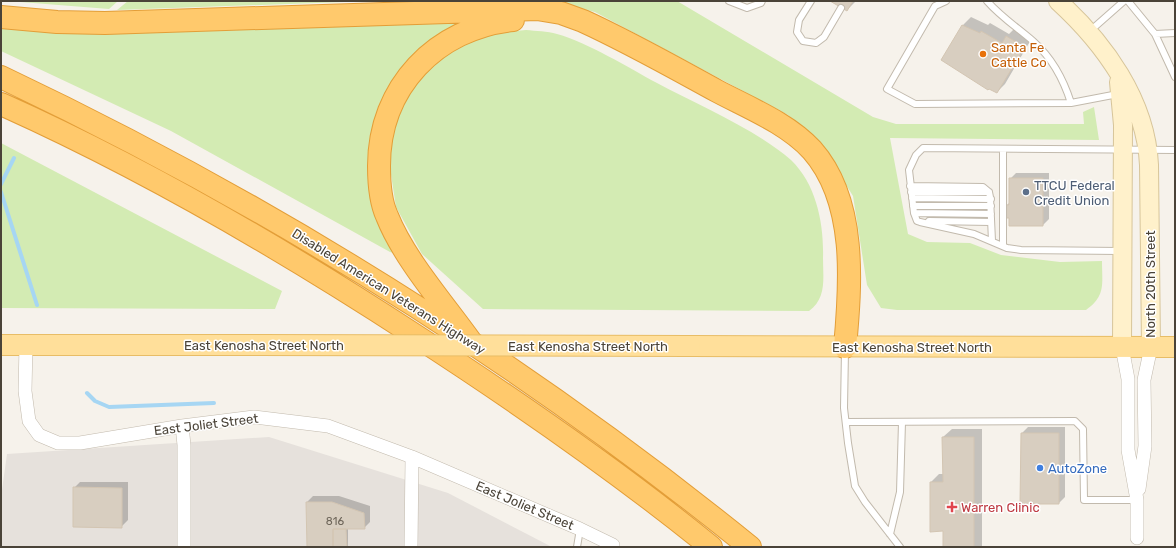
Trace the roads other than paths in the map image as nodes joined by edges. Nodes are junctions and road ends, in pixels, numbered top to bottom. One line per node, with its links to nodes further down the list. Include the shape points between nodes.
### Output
1 (729, 1): 2 (lane, via 747,8)
2 (762, 1)
3 (811, 1): 9 (lane, via 799,20 797,32 803,41 816,43 824,37)
4 (946, 1): 18 (lane, via 935,6 887,89 915,104)
5 (987, 1): 18 (lane, via 1010,24 1035,43 1065,84)
6 (1058, 1): 11 (street, North 20th Street)
7 (1124, 1): 11 (lane)
8 (1128, 1): 13 (lane)
9 (841, 8)
10 (1, 17): 37 (highway, via 113,23 537,9 561,13 583,21 777,123 811,149 831,179 844,211 848,255)
11 (1089, 32): 14 (street, North 20th Street)
12 (1175, 33): 13 (lane)
13 (1155, 34): 16 (lane)
14 (1118, 73): 17 (street, North 20th Street); 22 (street, North 20th Street, via 1137,110)
15 (1, 77): 34 (highway, Disabled American Veterans Highway, via 180,167 261,212 381,283)
16 (1175, 77)
17 (1120, 94): 18 (lane); 21 (street, North 20th Street)
18 (1071, 103)
19 (2, 105): 53 (highway, Disabled American Veterans Highway, via 150,178 342,288 532,413)
20 (1003, 149): 21 (lane); 24 (lane, via 920,149 910,167); 32 (lane)
21 (1123, 150): 22 (lane); 33 (street, North 20th Street)
22 (1148, 150): 23 (lane); 39 (street, North 20th Street)
23 (1175, 150)
24 (911, 192): 25 (lane); 25 (lane, via 980,186 989,192); 26 (lane)
25 (991, 203): 26 (lane); 28 (lane)
26 (913, 206): 27 (lane)
27 (914, 213): 28 (lane); 29 (lane)
28 (991, 214): 30 (lane)
29 (917, 221): 30 (lane); 31 (lane, via 974,234)
30 (991, 222): 31 (lane)
31 (992, 241): 32 (lane)
32 (1003, 246): 33 (lane, via 1021,250)
33 (1123, 251): 38 (street, North 20th Street)
34 (471, 342): 37 (highway, via 394,234 381,195 380,146 385,122 394,99 411,73 427,56 469,30 502,21 524,19 554,22 593,36 784,140 805,159 833,211 838,247 836,314); 54 (highway, Disabled American Veterans Highway, via 624,448)
35 (1, 344): 36 (main road, East Kenosha Street North)
36 (26, 345): 37 (main road, East Kenosha Street North, bridge); 43 (street, East Joliet Street, via 26,408 29,421 39,435 58,444 80,443)
37 (845, 347): 38 (main road, East Kenosha Street North); 41 (lane)
38 (1122, 347): 39 (main road, East Kenosha Street North); 45 (street, North 20th Street, via 1128,379 1128,450)
39 (1151, 347): 40 (main road, East Kenosha Street North); 45 (street, North 20th Street, via 1144,380 1145,446)
40 (1175, 347)
41 (846, 422): 42 (lane); 47 (lane, via 855,486)
42 (902, 422): 45 (lane, via 1075,421 1083,429 1084,500); 47 (lane, via 900,492)
43 (182, 426): 44 (street, East Joliet Street, via 254,416 289,420 328,426); 50 (street)
44 (412, 457): 46 (street, East Joliet Street); 51 (street)
45 (1137, 500): 48 (street, North 20th Street)
46 (580, 528): 49 (street, East Joliet Street); 52 (lane)
47 (890, 534): 55 (lane)
48 (1137, 538)
49 (613, 545)
50 (184, 547)
51 (411, 547)
52 (577, 547)
53 (711, 547)
54 (750, 547)
55 (900, 547)

